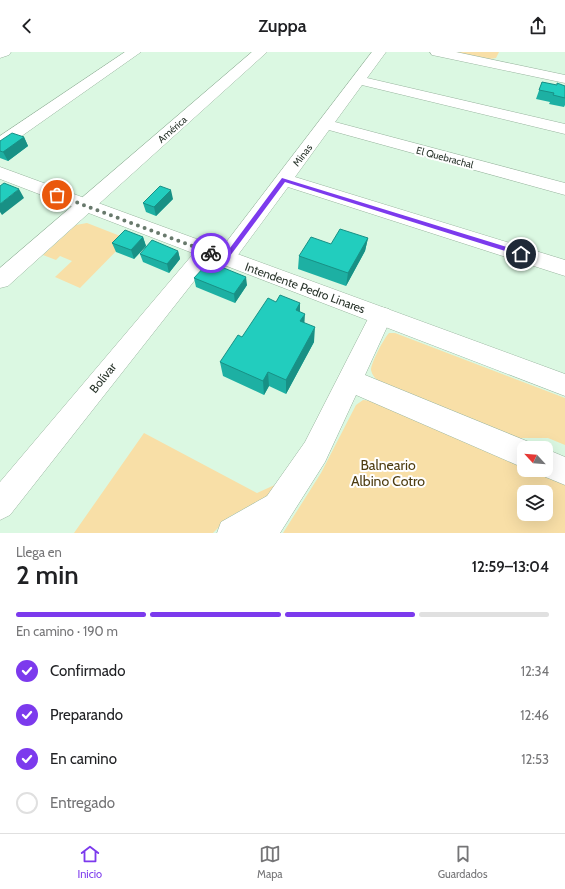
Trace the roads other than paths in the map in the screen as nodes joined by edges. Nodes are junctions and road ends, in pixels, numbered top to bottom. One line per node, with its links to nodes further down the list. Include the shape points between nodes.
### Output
1 (4, 52): 7 (street)
2 (134, 52): 13 (street)
3 (260, 52): 17 (street, América)
4 (379, 52): 10 (street, Minas)
5 (438, 52): 8 (street)
6 (504, 52): 8 (street)
7 (0, 54)
8 (498, 65): 9 (street)
9 (565, 79)
10 (359, 80): 11 (street, Minas); 12 (street)
11 (325, 124): 15 (street, Minas); 16 (street, El Quebrachal)
12 (565, 130)
13 (0, 143)
14 (1, 174): 17 (street, Intendente Pedro Linares)
15 (284, 180): 18 (street, Minas); 19 (street)
16 (565, 189)
17 (85, 206): 18 (street, Intendente Pedro Linares); 20 (street, América)
18 (216, 255): 21 (street, Intendente Pedro Linares); 27 (street, Bolívar)
19 (565, 268)
20 (0, 280)
21 (381, 316): 22 (street); 23 (street, Intendente Pedro Linares)
22 (350, 381): 24 (street); 28 (street, via 315,452)
23 (565, 385)
24 (517, 451)
25 (553, 466): 26 (street)
26 (565, 471)
27 (0, 505)
28 (278, 507): 29 (street); 30 (street)
29 (232, 533)
30 (263, 533)

